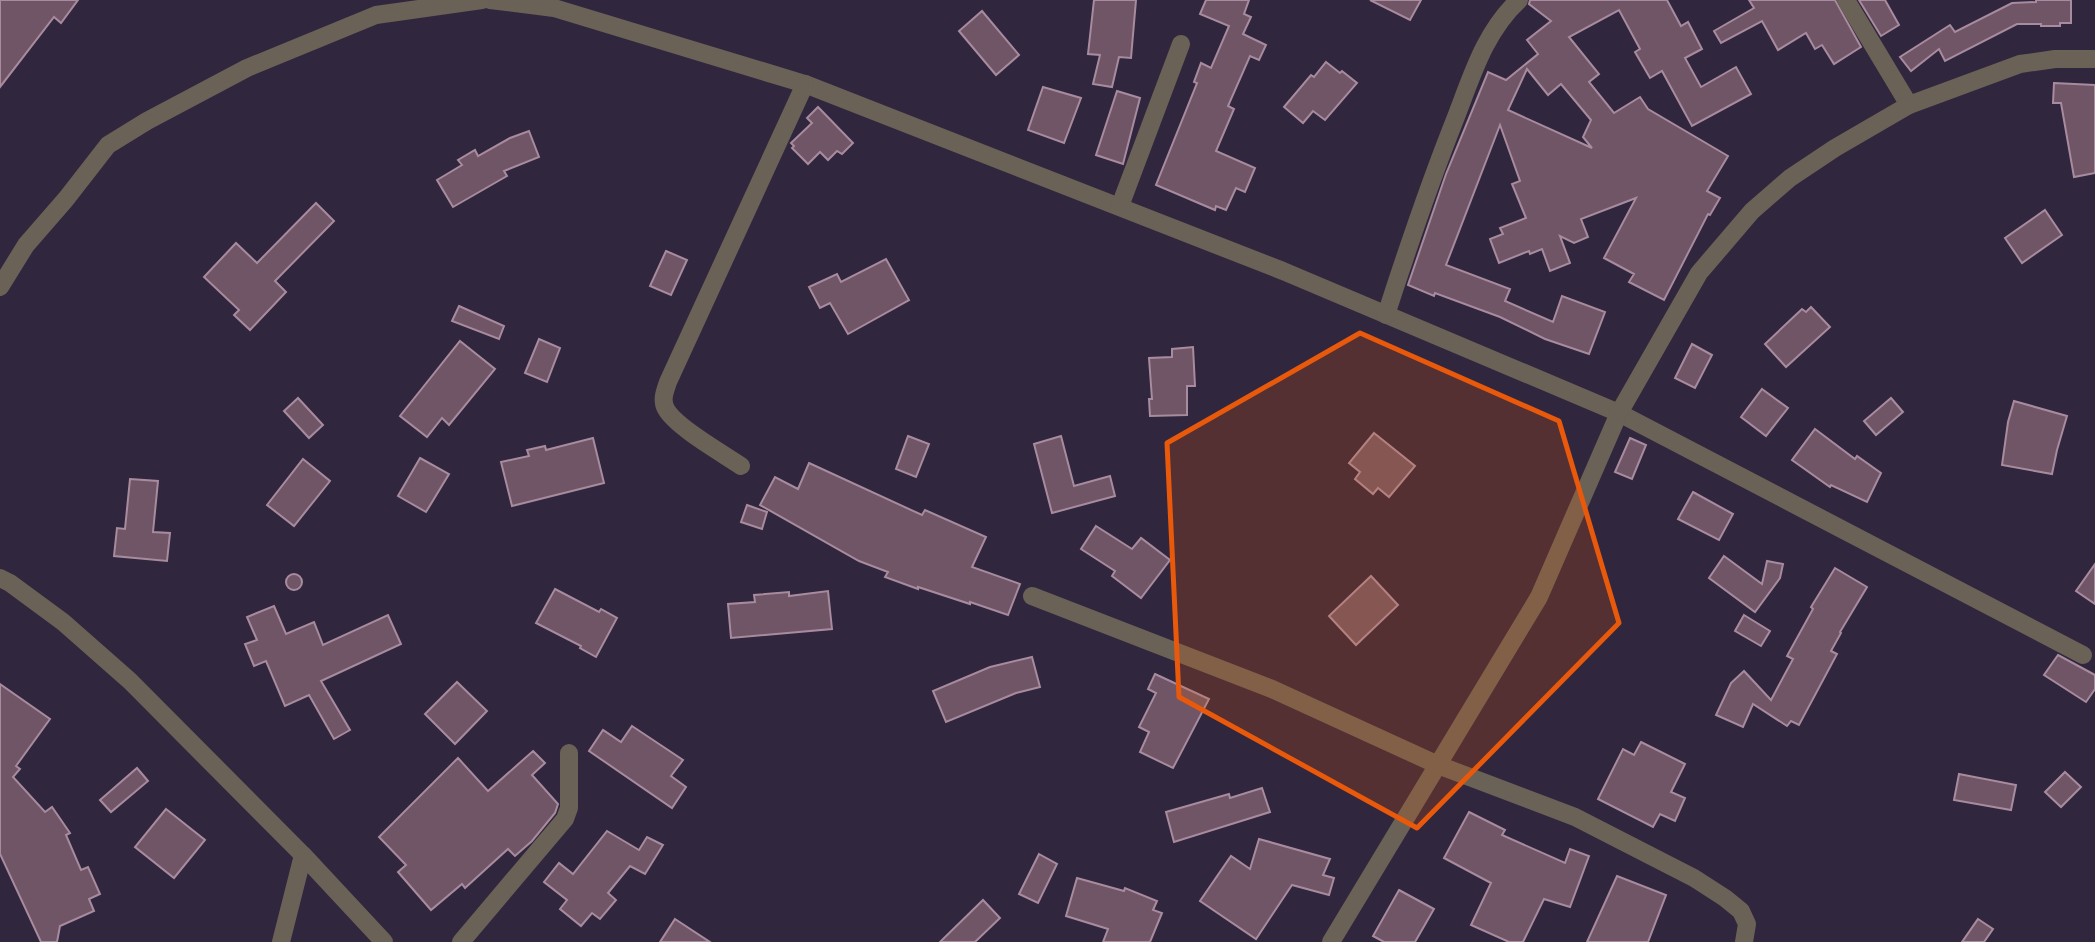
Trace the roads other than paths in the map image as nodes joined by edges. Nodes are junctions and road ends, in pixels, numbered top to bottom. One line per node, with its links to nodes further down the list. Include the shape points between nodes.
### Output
1 (482, 0): 6 (street)
2 (489, 0): 5 (street)
3 (1519, 0): 13 (street, via 1505,13 1482,51 1424,197)
4 (1846, 0): 10 (street)
5 (555, 4): 9 (street)
6 (372, 8): 12 (street, via 180,102 108,145 26,245)
7 (1181, 44): 11 (street)
8 (2095, 59): 10 (street, via 2020,64)
9 (805, 84): 11 (street); 15 (street, via 663,398 666,409 688,430)
10 (1909, 105): 14 (street, via 1790,178 1752,211 1699,273)
11 (1121, 206): 13 (street)
12 (0, 287)
13 (1386, 314): 14 (street)
14 (1619, 413): 18 (street); 20 (street, via 1539,597)
15 (741, 466)
16 (0, 578): 21 (street, via 63,622 130,681)
17 (1032, 596): 20 (street, via 1272,689)
18 (2083, 655)
19 (569, 753): 24 (street, via 565,819)
20 (1438, 765): 25 (street); 26 (street, via 1575,817 1694,878 1741,911 1747,924)
21 (303, 855): 22 (street); 23 (street)
22 (281, 942)
23 (384, 942)
24 (461, 942)
25 (1331, 942)
26 (1744, 942)

